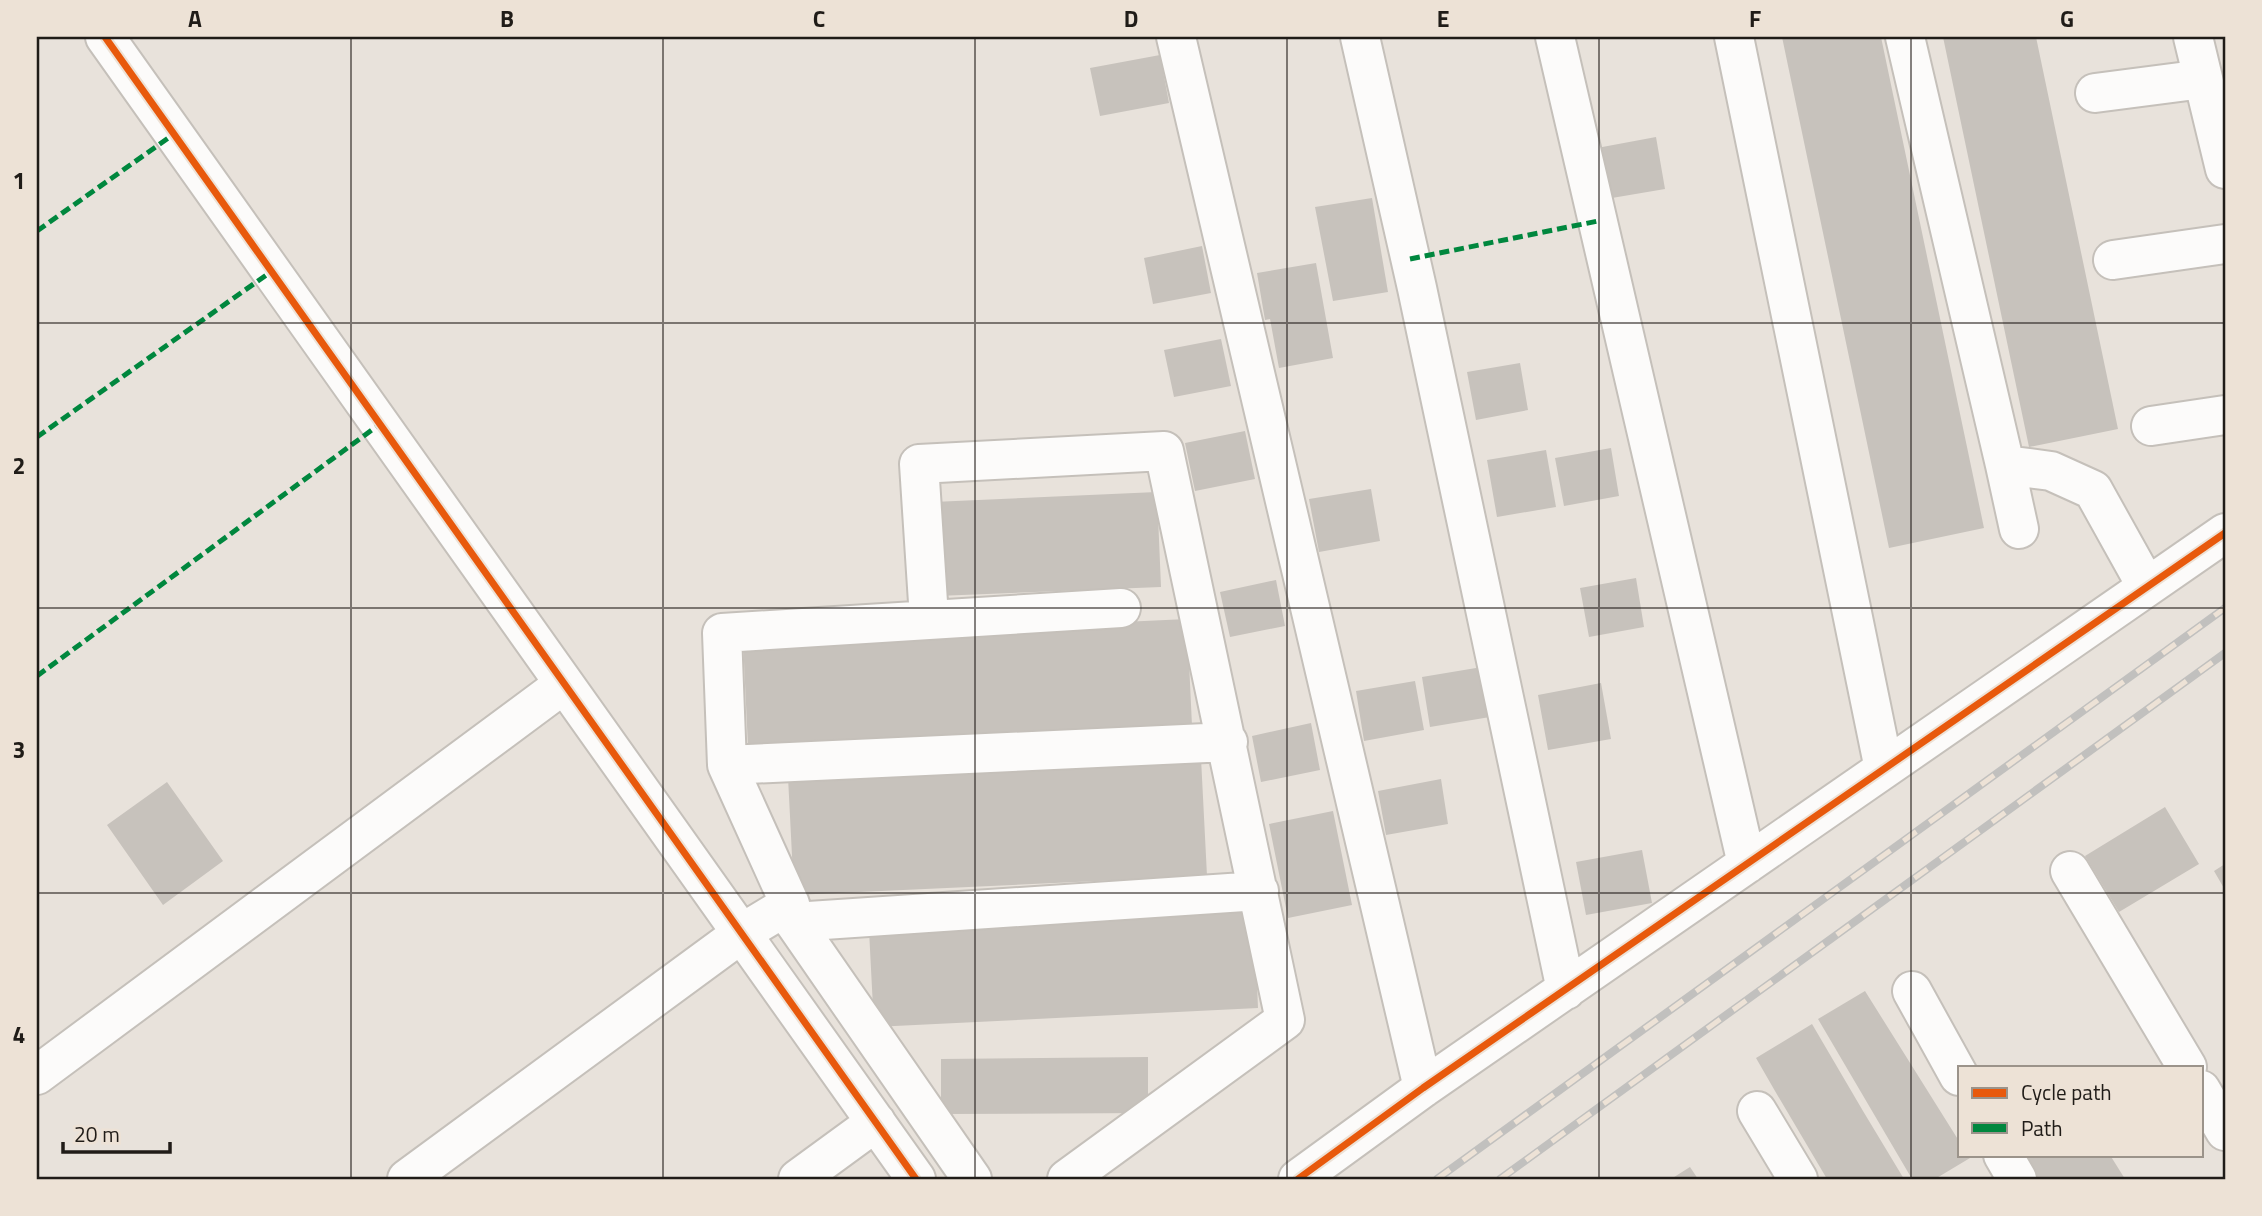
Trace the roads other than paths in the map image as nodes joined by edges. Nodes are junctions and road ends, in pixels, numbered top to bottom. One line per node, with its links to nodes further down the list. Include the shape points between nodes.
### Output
1 (105, 37): 21 (street)
2 (1176, 37): 35 (street)
3 (1360, 37): 30 (street)
4 (1555, 37): 25 (street)
5 (1734, 37): 24 (street)
6 (1905, 37): 15 (street)
7 (2193, 37): 8 (street)
8 (2203, 79): 9 (street); 10 (street)
9 (2095, 93)
10 (2225, 169)
11 (2225, 244): 12 (street)
12 (2113, 260)
13 (2225, 415): 14 (street)
14 (2151, 426)
15 (2005, 465): 16 (street); 18 (street, via 2050,471 2093,490)
16 (2019, 529)
17 (2225, 533): 18 (street)
18 (2147, 587): 24 (street)
19 (1121, 608): 20 (street)
20 (929, 618): 22 (street, via 919,464 1164,451); 23 (street, via 722,633)
21 (564, 684): 29 (street); 34 (street)
22 (1228, 742): 23 (street); 27 (street)
23 (727, 765): 28 (street)
24 (1884, 769): 25 (street)
25 (1747, 864): 30 (street)
26 (2070, 871): 32 (street)
27 (1259, 891): 28 (street); 45 (street, via 1285,1020)
28 (792, 913): 29 (street); 44 (street)
29 (742, 933): 38 (street); 41 (street)
30 (1566, 989): 35 (street)
31 (1912, 991): 33 (street)
32 (2187, 1066)
33 (1958, 1074)
34 (37, 1075)
35 (1423, 1088): 46 (street)
36 (2202, 1092): 39 (street)
37 (1757, 1111): 47 (street)
38 (876, 1122): 42 (street); 43 (street)
39 (2225, 1131)
40 (2004, 1156): 48 (street)
41 (407, 1179)
42 (798, 1179)
43 (916, 1179)
44 (972, 1179)
45 (1067, 1179)
46 (1298, 1179)
47 (1798, 1179)
48 (2017, 1179)

